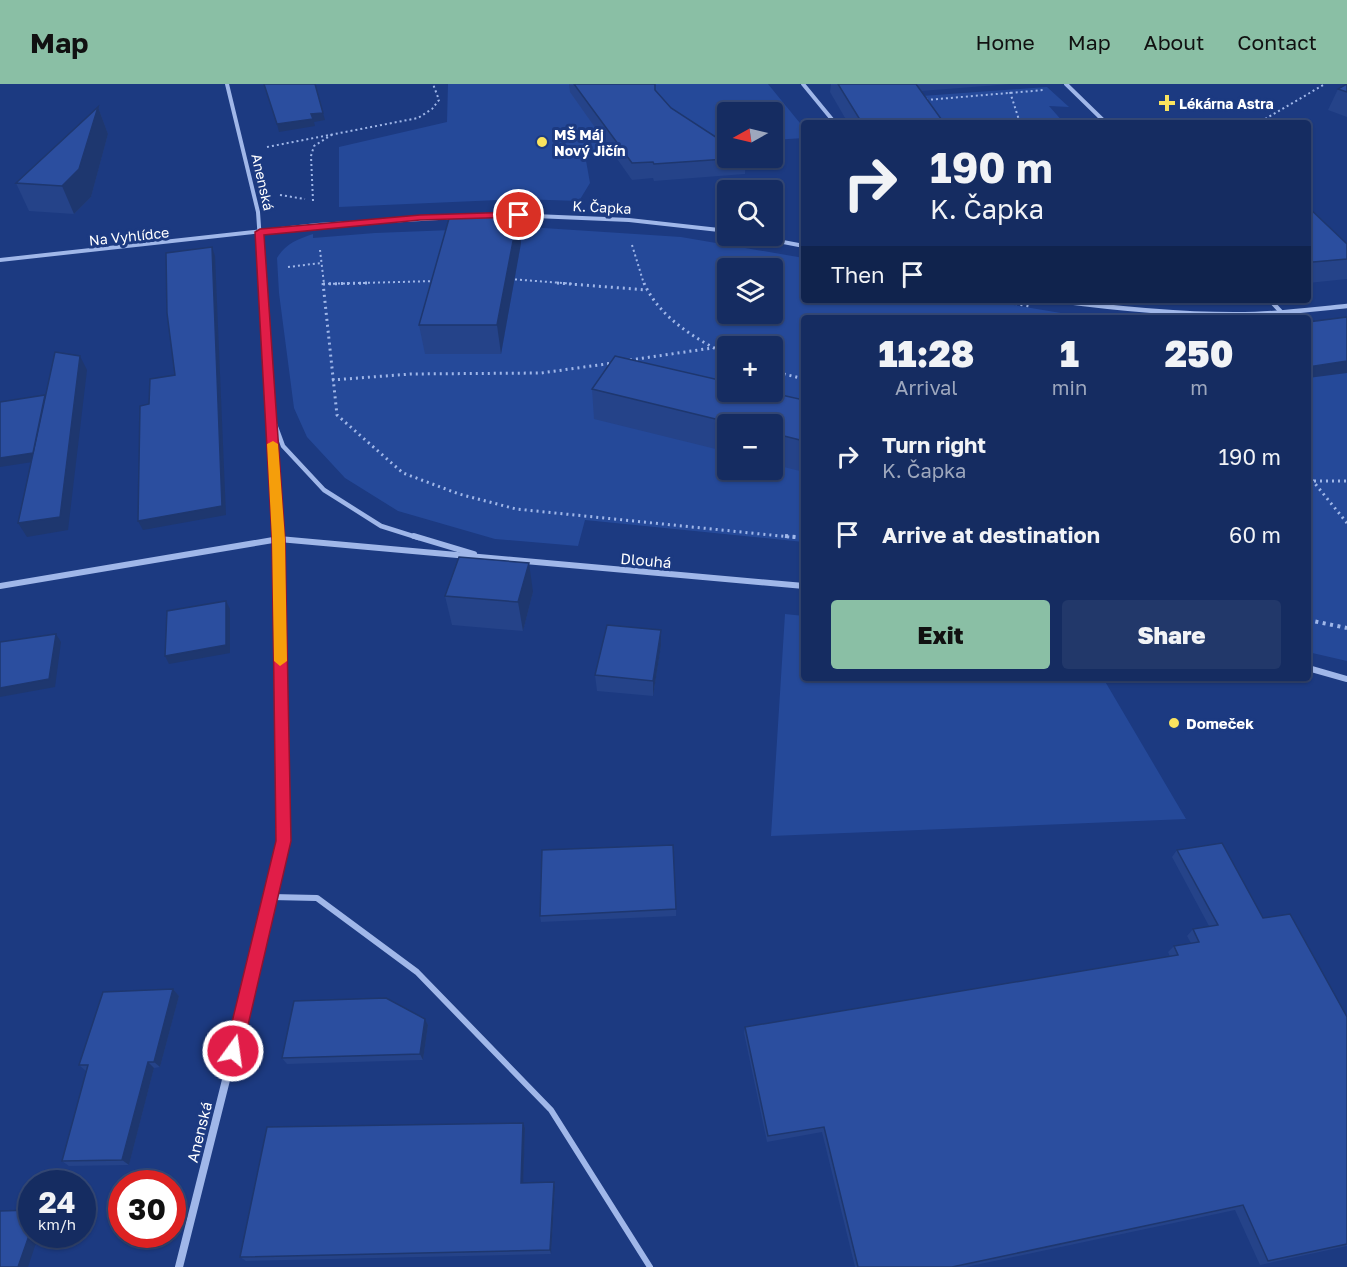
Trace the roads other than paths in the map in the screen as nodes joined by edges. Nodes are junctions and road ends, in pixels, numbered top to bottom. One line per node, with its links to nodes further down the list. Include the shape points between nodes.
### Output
1 (227, 84): 9 (street, Anenská)
2 (802, 84): 4 (street)
3 (1066, 84): 5 (street)
4 (832, 120)
5 (1103, 120)
6 (508, 215): 8 (street, K. Čapka, via 629,220)
7 (464, 217): 9 (street)
8 (717, 229)
9 (260, 232): 12 (street, Na Vyhlídce); 17 (street, Anenská)
10 (783, 242): 11 (street)
11 (801, 245)
12 (0, 260)
13 (1076, 303): 16 (street, via 1185,313)
14 (1273, 303): 16 (street)
15 (1347, 306): 16 (street)
16 (1282, 313)
17 (271, 414): 18 (street, Anenská); 19 (street, Dlouhá, via 283,446 324,490 381,526)
18 (279, 539): 19 (street, Dlouhá); 20 (street); 24 (street, Anenská, via 283,841)
19 (486, 558): 21 (street, Dlouhá)
20 (0, 586)
21 (801, 586)
22 (1311, 669): 23 (street)
23 (1347, 679)
24 (272, 897): 25 (street, Anenská); 26 (lane, via 317,898 417,972 551,1110)
25 (179, 1267)
26 (651, 1267)

